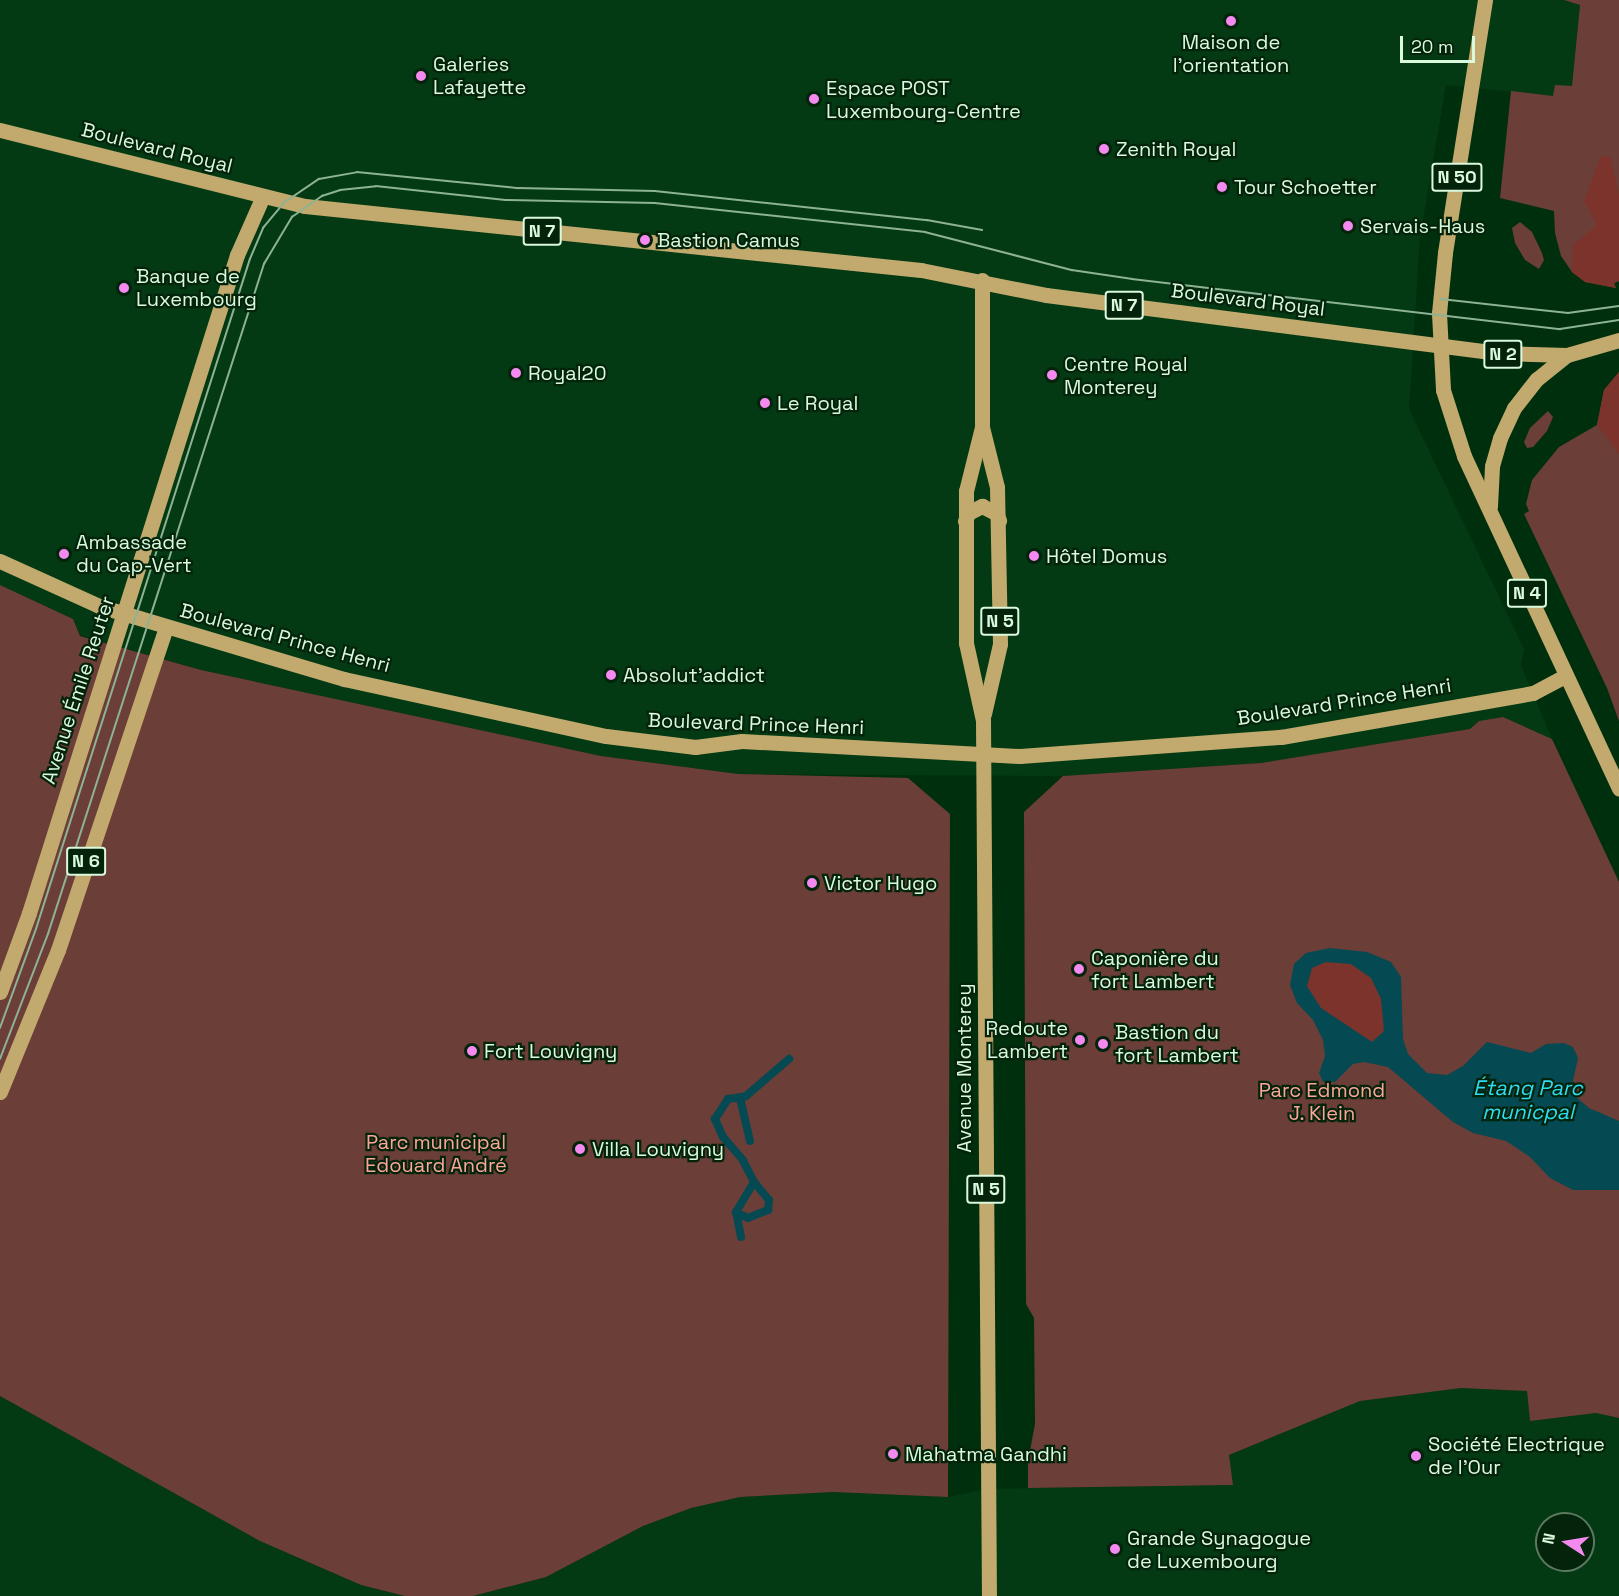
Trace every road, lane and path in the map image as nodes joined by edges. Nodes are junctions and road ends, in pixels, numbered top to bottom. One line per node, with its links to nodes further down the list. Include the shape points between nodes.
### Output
1 (1485, 0): 6 (main road, N 50, via 1445,253)
2 (0, 130): 3 (main road, Boulevard Royal / N 7)
3 (263, 196): 4 (main road, Boulevard Royal / N 7, via 305,206 921,270); 13 (main road, Avenue Émile Reuter / N 6, via 237,255)
4 (982, 280): 6 (main road, Boulevard Royal / N 7, via 1046,294); 8 (main road, Avenue Monterey / N 5)
5 (1619, 340): 7 (main road, N 2)
6 (1439, 347): 7 (main road, N 2, via 1531,357); 9 (main road, N 4, via 1447,408 1464,456)
7 (1568, 355): 9 (main road, N 4, via 1538,379 1514,408 1492,466)
8 (982, 427): 10 (main road, Avenue Monterey / N 5, via 998,487); 11 (main road, Avenue Monterey / N 5, via 966,491)
9 (1490, 509): 15 (main road, N 4)
10 (999, 520): 11 (main road, via 996,513 982,506 968,513); 16 (main road, Avenue Monterey / N 5, via 1000,644)
11 (965, 521): 16 (main road, Avenue Monterey / N 5, via 966,643)
12 (0, 561): 13 (main road, Boulevard Prince Henri, via 46,585)
13 (124, 614): 14 (main road, Boulevard Prince Henri); 19 (main road, Avenue Émile Reuter / N 6)
14 (166, 627): 17 (main road, Boulevard Prince Henri, via 344,679 606,736 695,747 742,741); 20 (main road, N 6, via 58,950)
15 (1565, 676): 17 (main road, Boulevard Prince Henri, via 1533,693 1281,737 1020,756); 18 (main road, N 4)
16 (983, 720): 17 (main road, Avenue Monterey / N 5)
17 (983, 755): 21 (main road, Avenue Monterey / N 5)
18 (1619, 789)
19 (0, 992)
20 (0, 1092)
21 (989, 1596)

